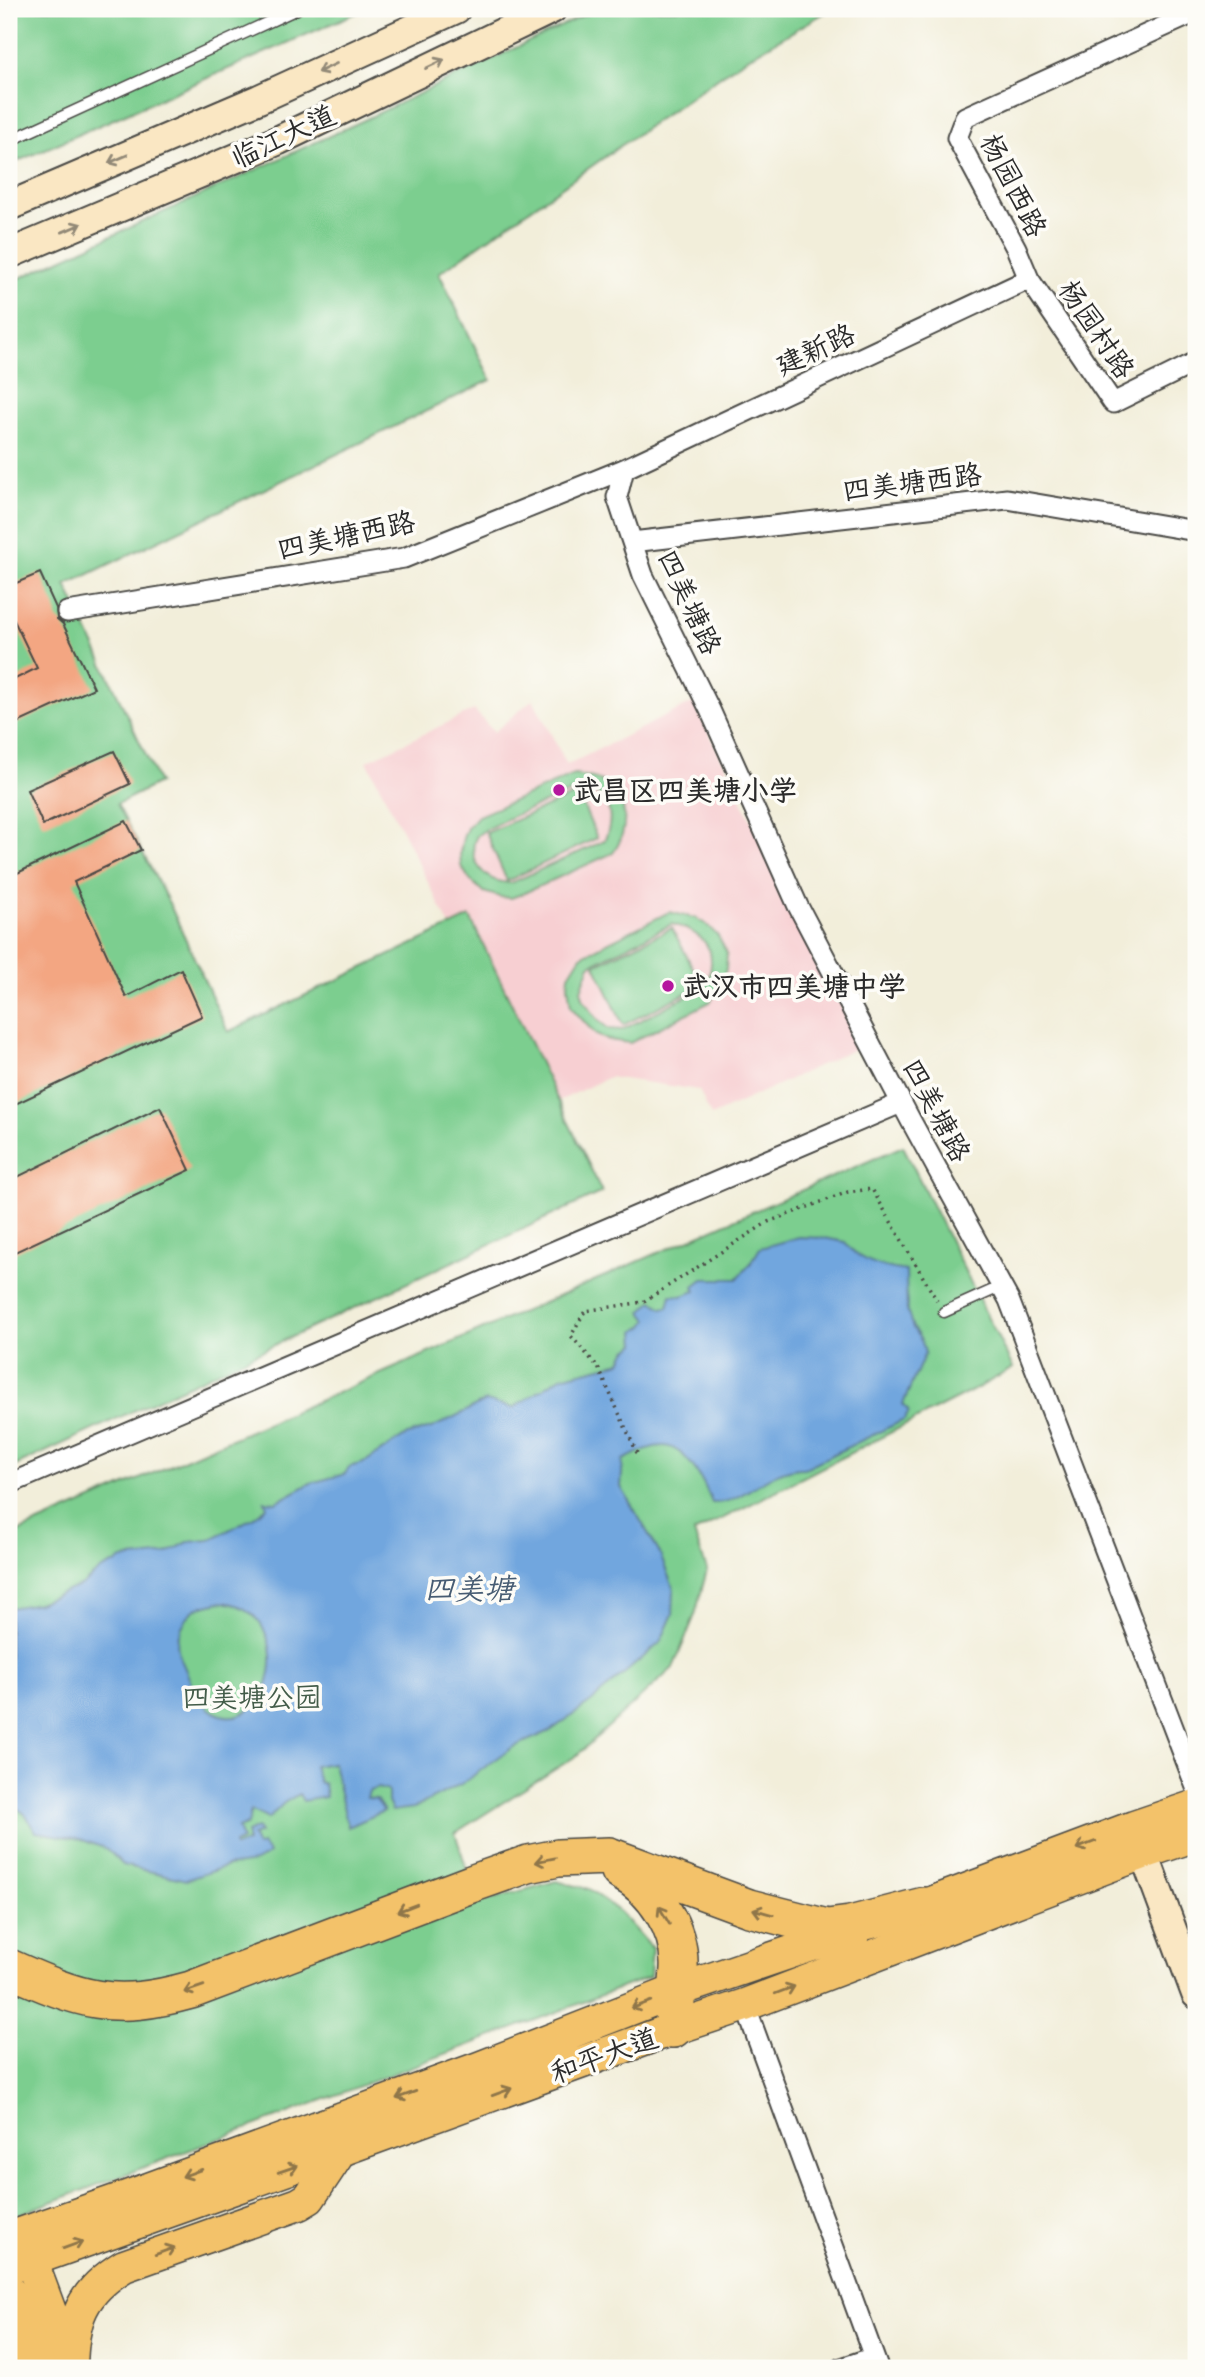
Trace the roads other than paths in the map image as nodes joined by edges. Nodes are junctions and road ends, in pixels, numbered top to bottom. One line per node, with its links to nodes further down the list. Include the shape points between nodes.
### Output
1 (297, 9): 7 (lane)
2 (552, 9): 5 (main road, 临江大道, one-way to 2)
3 (454, 10): 5 (main road, via 443,31 369,68 375,77); 6 (main road, 临江大道, one-way to 6)
4 (1196, 12): 11 (street, 杨园西路, via 965,117 957,138)
5 (396, 83): 9 (main road, 临江大道, via 279,140)
6 (195, 126): 8 (main road, 临江大道, one-way to 8); 9 (main road, via 234,128 240,138 232,146 120,197)
7 (9, 141)
8 (9, 206)
9 (114, 210): 10 (main road, 临江大道, one-way to 9)
10 (9, 254)
11 (1029, 279): 12 (street, 杨园村路, via 1113,403); 13 (street, 建新路)
12 (1196, 362)
13 (624, 469): 15 (street, 四美塘路, via 617,497); 16 (street, 四美塘西路, via 404,558)
14 (1196, 531): 15 (street, 四美塘西路, via 1007,499)
15 (632, 542): 17 (street, 四美塘路, via 643,575 798,906)
16 (67, 612)
17 (901, 1103): 18 (street, 四美塘路); 20 (street)
18 (1002, 1286): 19 (lane); 21 (street, 四美塘路)
19 (944, 1312)
20 (9, 1484)
21 (1196, 1787)
22 (1196, 1806): 24 (main road, 和平大道)
23 (1196, 1835): 24 (main road, 和平大道)
24 (1138, 1840): 26 (main road, 和平大道, one-way to 26); 29 (main road); 30 (main road, 和平大道, one-way to 24)
25 (588, 1856): 26 (highway, one-way to 25, via 827,1928 749,1908 609,1856); 27 (highway, one-way to 27, via 528,1864 156,2000 121,2003 90,1999); 28 (highway, one-way to 25, via 679,1966 673,1929 652,1894 634,1878)
26 (924, 1906): 28 (main road, 和平大道)
27 (9, 1968)
28 (676, 1991): 31 (highway); 33 (main road, 和平大道, one-way to 33, via 121,2199)
29 (1196, 1994)
30 (745, 2005): 31 (main road, 和平大道); 35 (street)
31 (673, 2029): 32 (main road, 和平大道, one-way to 31)
32 (341, 2150): 33 (main road, 和平大道, one-way to 32); 37 (main road, one-way to 32, via 78,2317 104,2278 124,2266 299,2204 309,2198)
33 (18, 2250): 37 (main road)
34 (9, 2295): 36 (highway)
35 (876, 2363): 38 (street)
36 (37, 2368)
37 (71, 2368)
38 (842, 2368)

